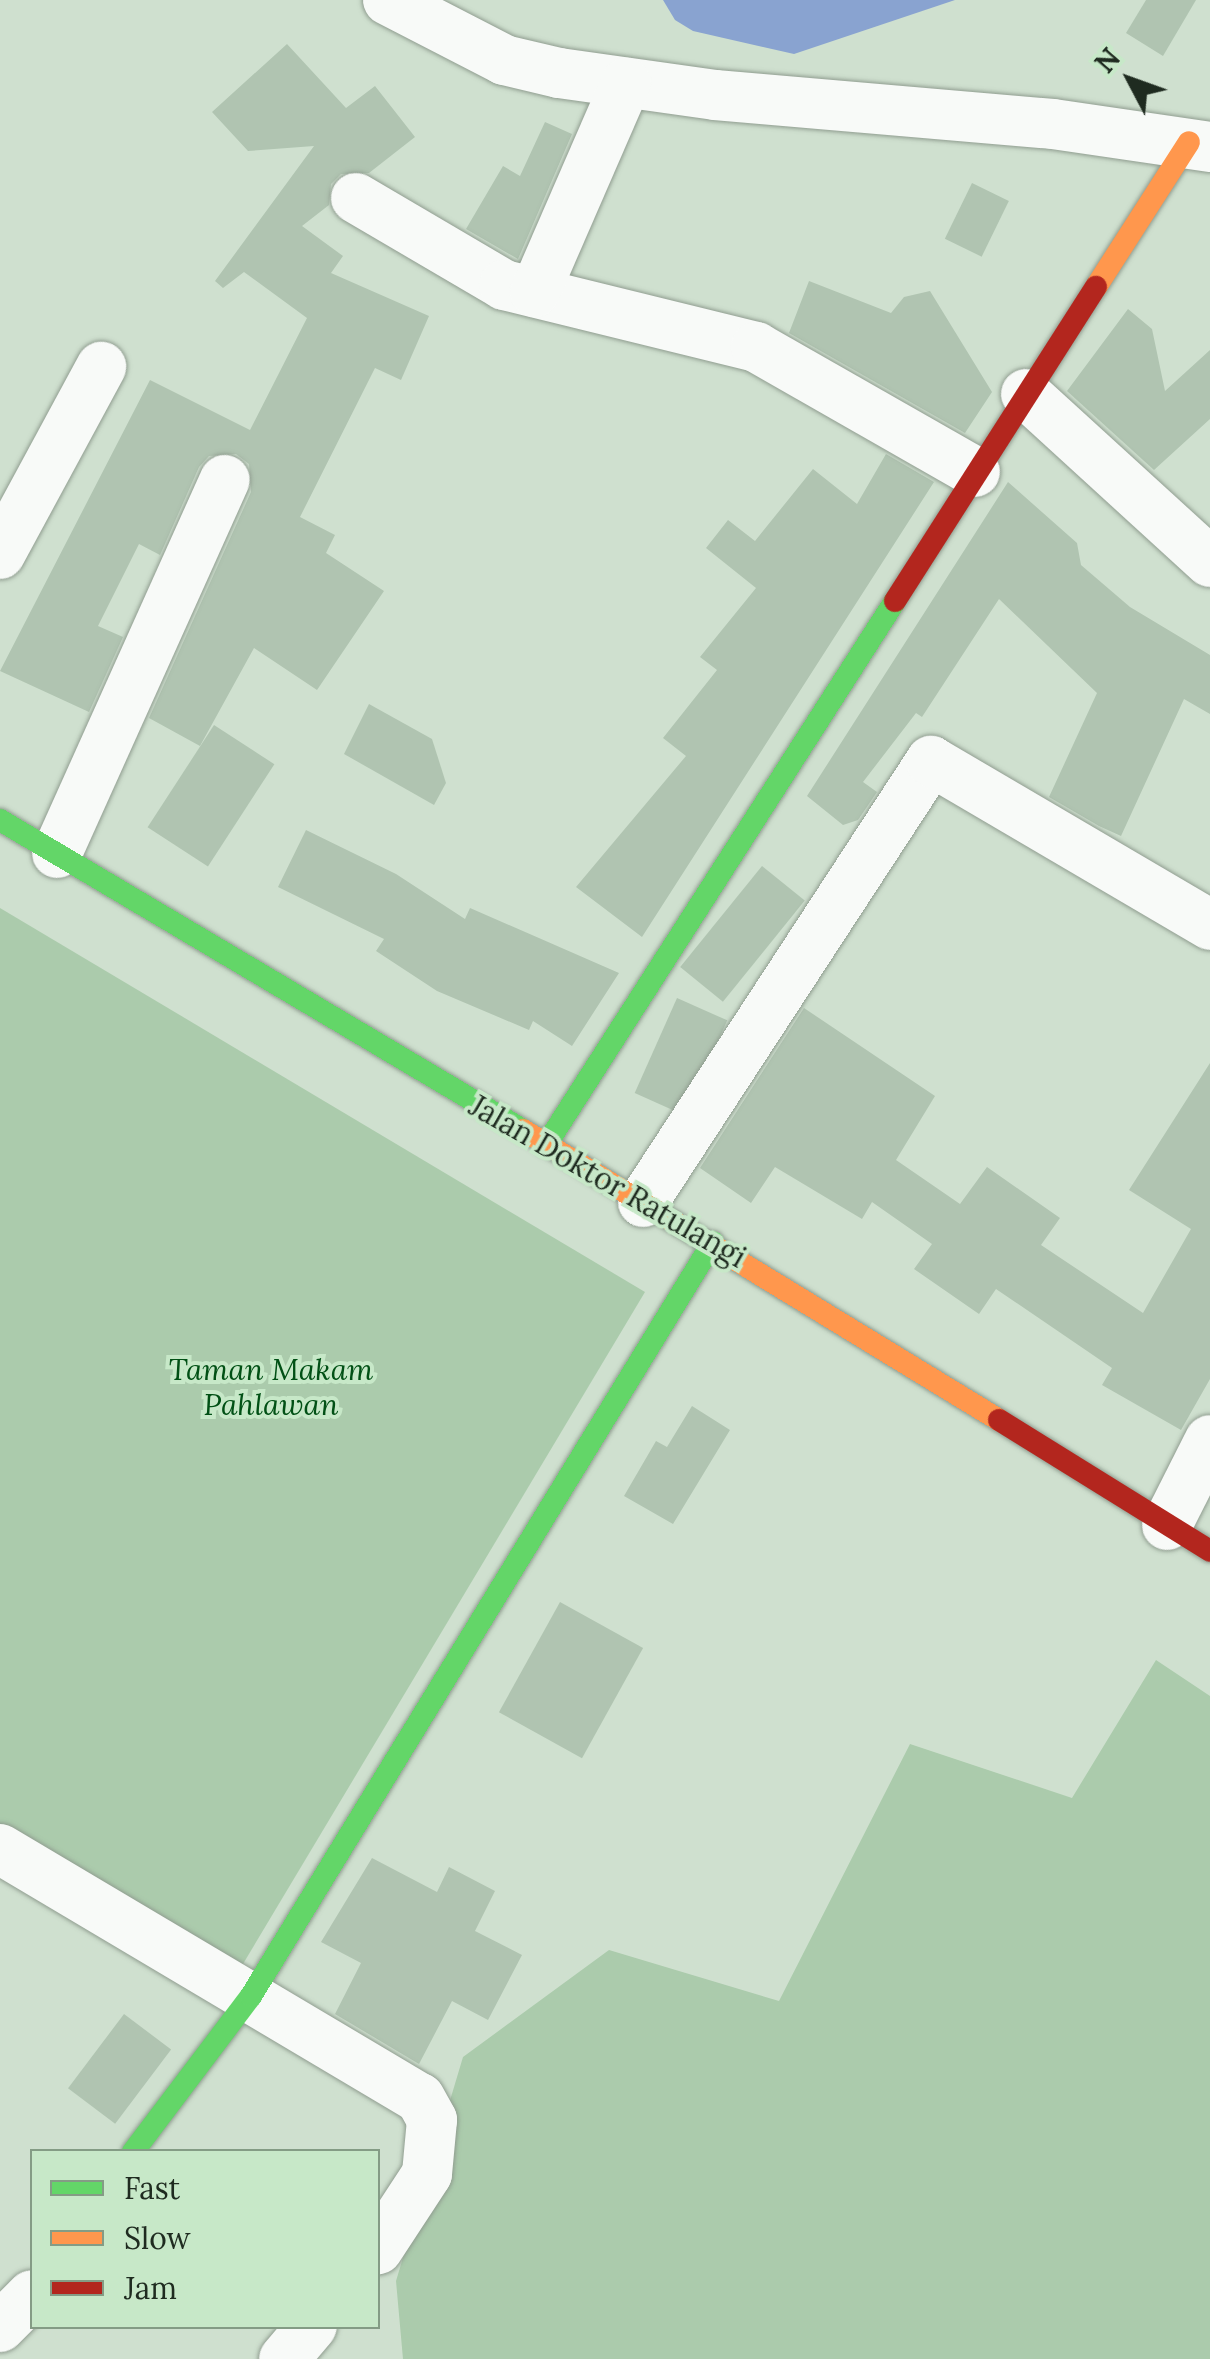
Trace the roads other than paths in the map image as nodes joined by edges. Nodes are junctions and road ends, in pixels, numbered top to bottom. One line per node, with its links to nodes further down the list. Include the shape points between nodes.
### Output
1 (388, 0): 2 (street, via 504,60)
2 (626, 83): 3 (street); 5 (street)
3 (1199, 144): 7 (main road)
4 (356, 198): 5 (street, via 504,285)
5 (535, 292): 8 (street, via 756,347)
6 (101, 367): 10 (street)
7 (1026, 394): 8 (main road); 11 (street)
8 (976, 472): 15 (main road)
9 (225, 480): 13 (street)
10 (0, 554)
11 (1210, 562)
12 (0, 820): 13 (main road, Jalan Doktor Ratulangi)
13 (57, 853): 15 (main road, Jalan Doktor Ratulangi)
14 (1210, 925): 16 (street, via 931,761)
15 (546, 1145): 16 (main road, Jalan Doktor Ratulangi)
16 (643, 1202): 17 (main road, Jalan Doktor Ratulangi)
17 (714, 1242): 19 (main road, Jalan Doktor Ratulangi); 22 (main road)
18 (1210, 1440): 19 (street)
19 (1167, 1525): 20 (main road, Jalan Doktor Ratulangi)
20 (1210, 1551)
21 (0, 1849): 22 (street)
22 (251, 1996): 23 (main road); 24 (street, via 420,2098 432,2120 428,2174)
23 (134, 2149)
24 (380, 2246)
25 (30, 2297): 26 (street)
26 (0, 2328)
27 (309, 2329): 28 (street)
28 (284, 2359)

